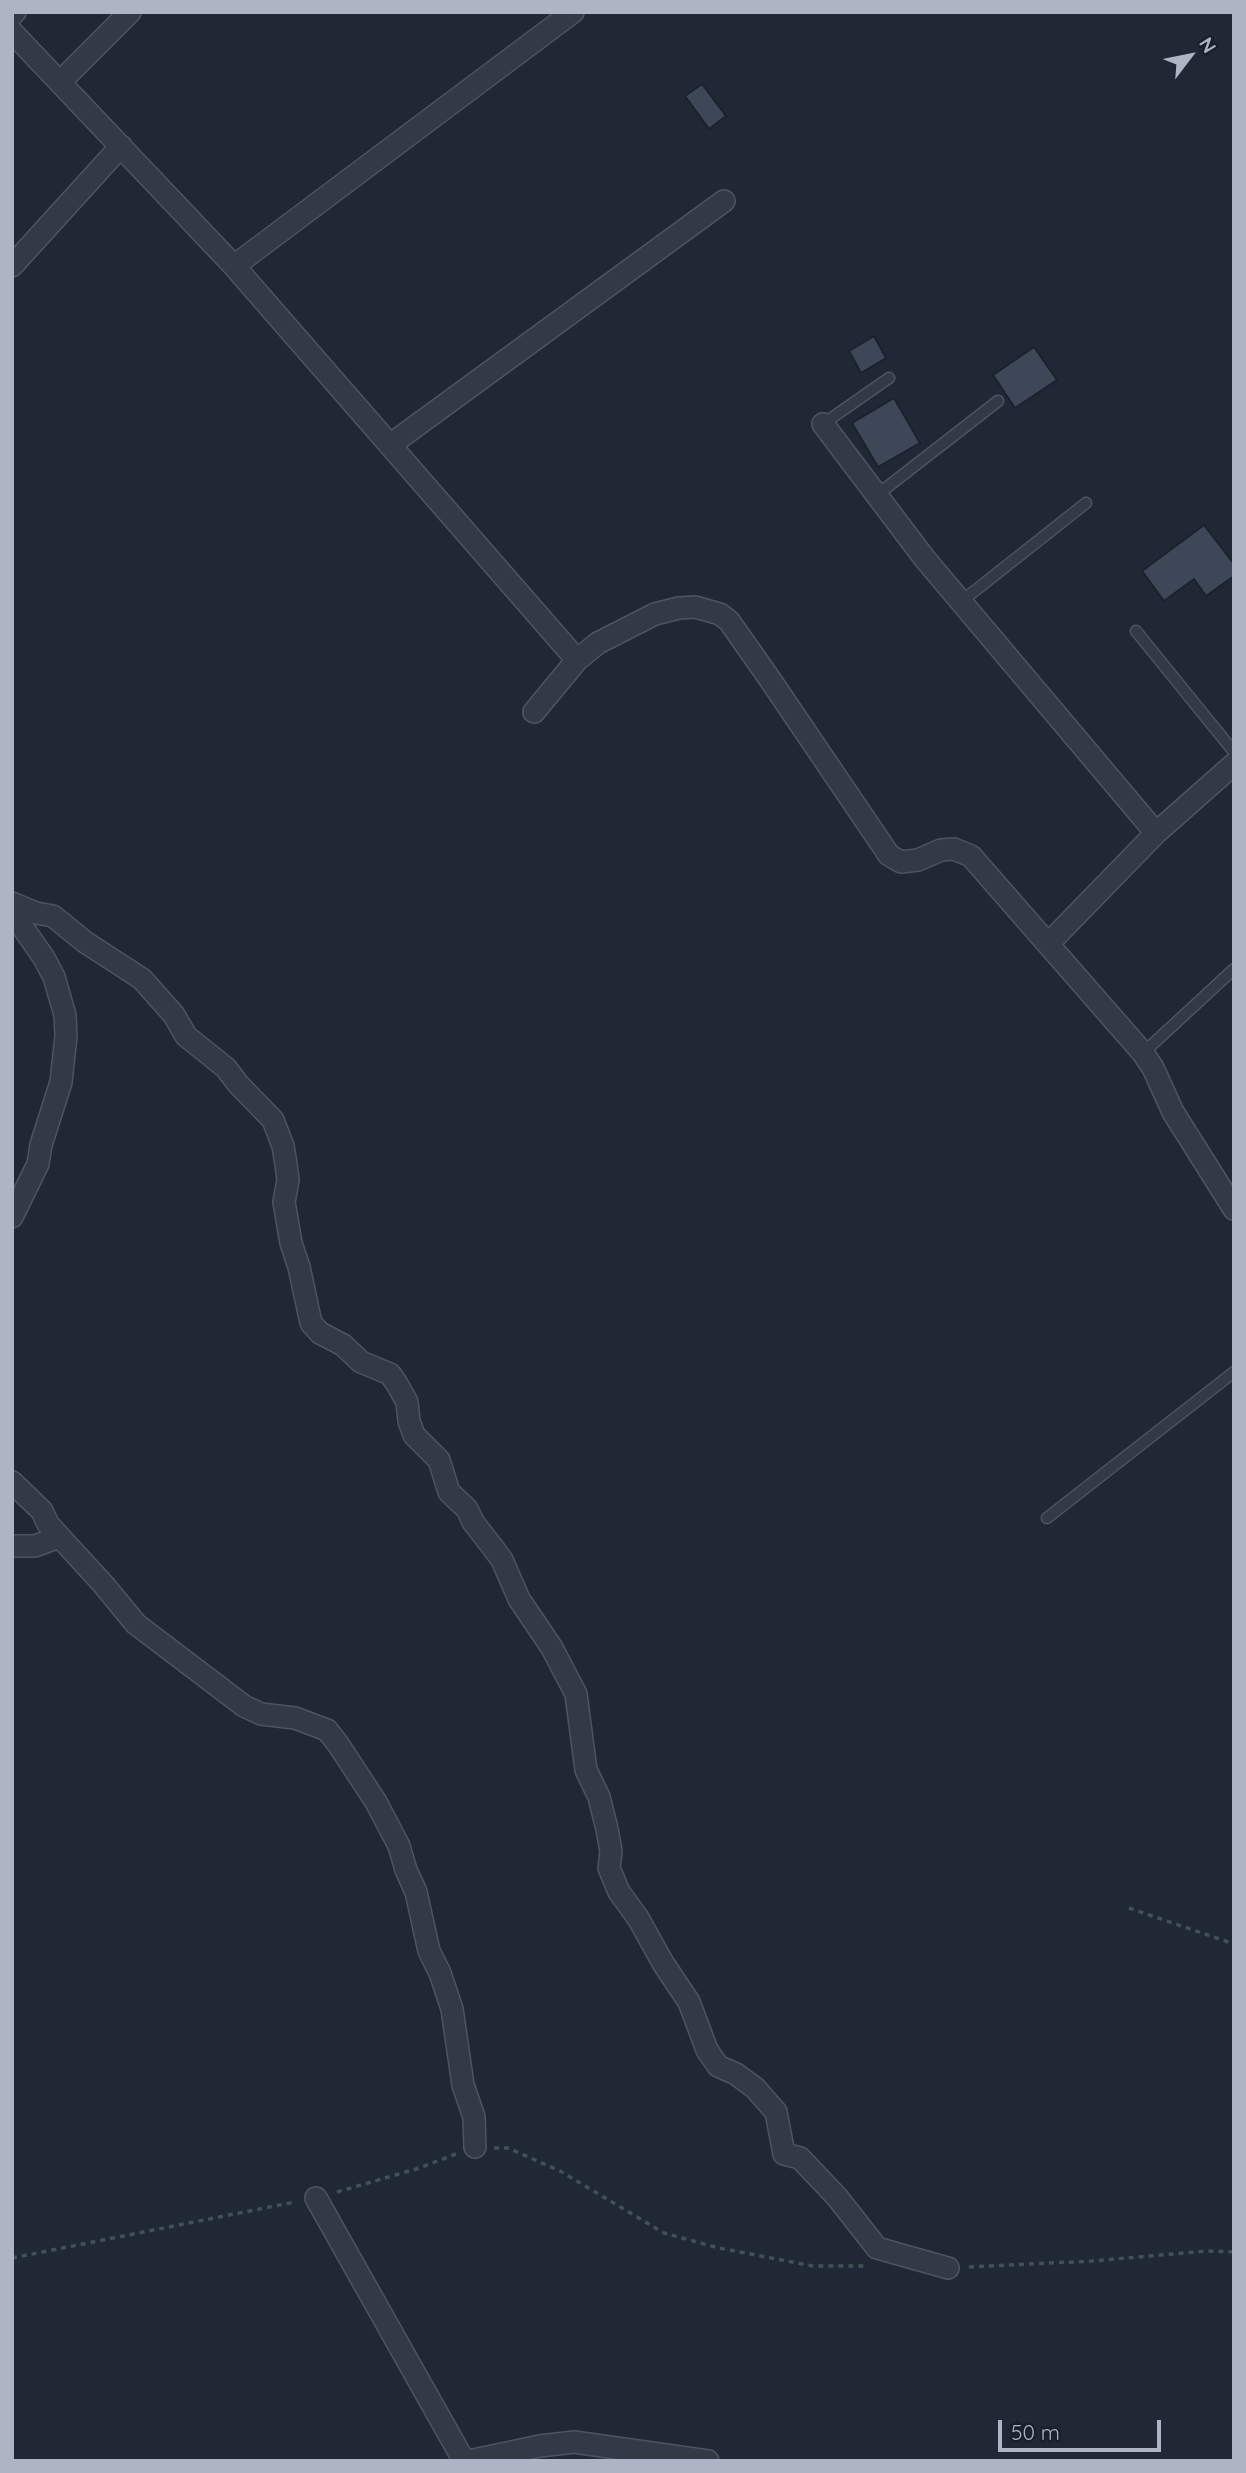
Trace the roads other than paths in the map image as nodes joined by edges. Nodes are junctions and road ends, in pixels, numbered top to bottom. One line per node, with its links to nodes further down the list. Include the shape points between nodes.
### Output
1 (130, 12): 4 (street)
2 (573, 12): 8 (street)
3 (12, 32): 4 (street)
4 (60, 82): 5 (street)
5 (121, 146): 7 (street); 8 (street)
6 (724, 201): 12 (street)
7 (12, 265)
8 (234, 266): 12 (street)
9 (888, 378): 11 (lane)
10 (998, 401): 13 (lane)
11 (823, 424): 13 (street)
12 (390, 445): 17 (street)
13 (877, 495): 15 (street)
14 (1086, 503): 15 (lane)
15 (961, 601): 21 (street)
16 (1136, 631): 19 (lane)
17 (577, 660): 18 (street); 24 (street, via 598,643 655,614 695,607 720,614 889,855 901,862 941,850 954,849 971,856)
18 (534, 712)
19 (1234, 752)
20 (1234, 764): 21 (street)
21 (1156, 833): 24 (street)
22 (12, 903): 36 (street, via 53,916 142,979 186,1036 226,1068 273,1120 283,1146 288,1180 284,1202 311,1323 361,1362 390,1374 407,1402 414,1435 439,1460 449,1492 485,1534 519,1599 552,1648 576,1694 586,1770 607,1829 609,1868 619,1892 689,2002 707,2050 718,2066 755,2088 776,2112 784,2154 800,2158 877,2248)
23 (12, 912): 28 (street, via 54,977 66,1036 61,1082 38,1164)
24 (1048, 944): 26 (street)
25 (1234, 969): 26 (lane)
26 (1143, 1053): 27 (street, via 1173,1112)
27 (1234, 1209)
28 (12, 1217)
29 (1234, 1372): 31 (lane)
30 (12, 1482): 32 (street, via 42,1511)
31 (1047, 1518)
32 (59, 1536): 33 (street, via 35,1546); 34 (street, via 136,1624 221,1691 261,1714 295,1718 327,1730 338,1744 376,1802 416,1892 429,1951 452,2009 463,2085 474,2117)
33 (12, 1546)
34 (475, 2147)
35 (316, 2198): 37 (street)
36 (948, 2268)
37 (467, 2461): 38 (street, via 574,2442)
38 (708, 2461)

